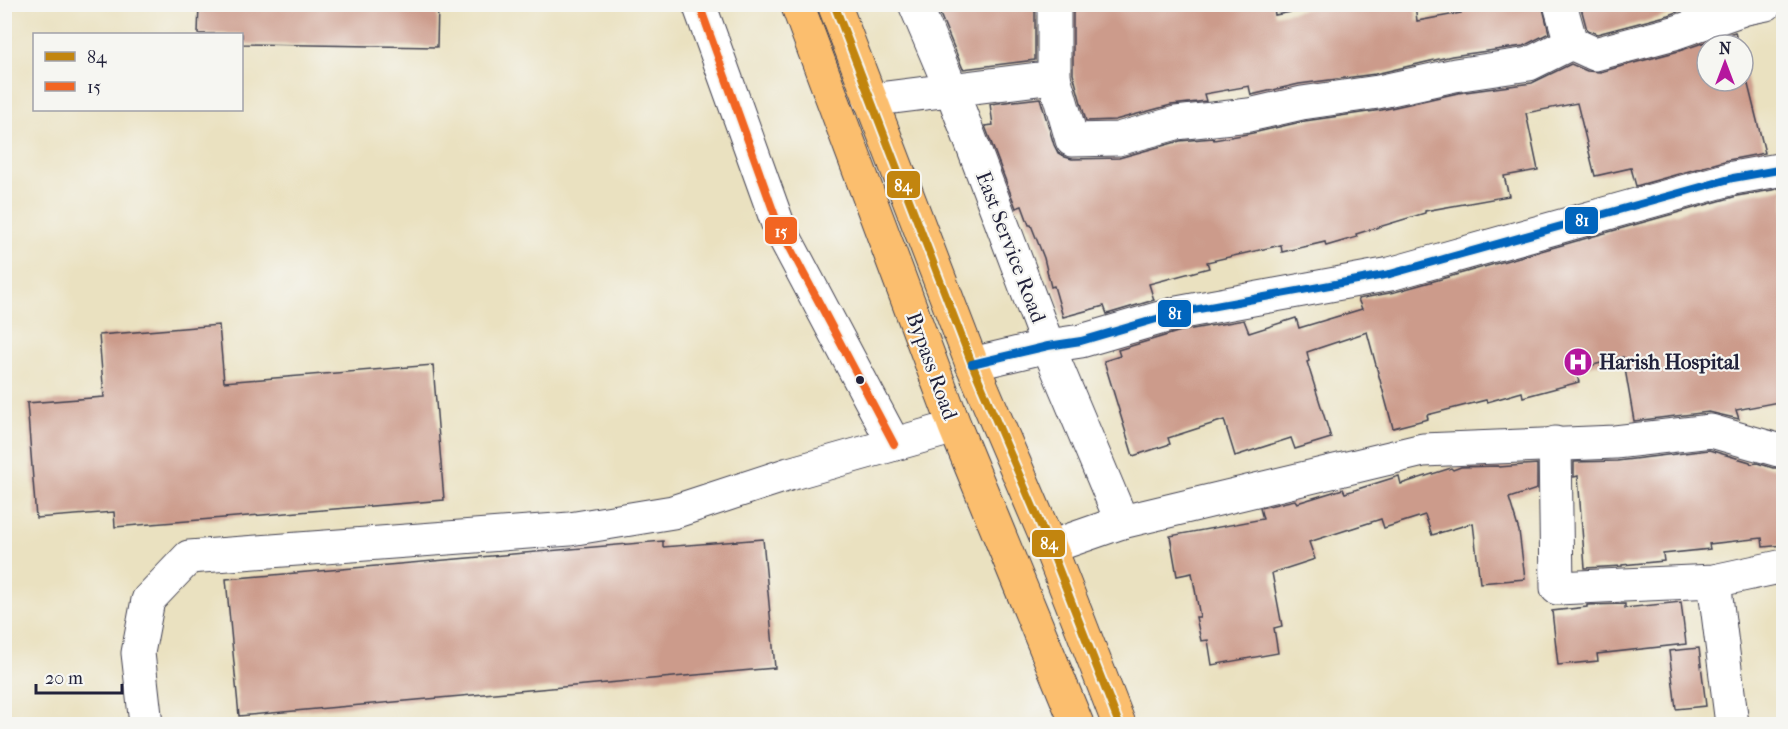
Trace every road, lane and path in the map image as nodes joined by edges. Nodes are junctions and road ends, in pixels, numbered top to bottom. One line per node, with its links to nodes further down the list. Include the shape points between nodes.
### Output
1 (699, 4): 17 (street, via 779,227)
2 (797, 4): 15 (main road, Bypass Road)
3 (834, 4): 11 (main road, Bypass Road)
4 (915, 4): 10 (street, East Service Road)
5 (1054, 4): 9 (street)
6 (1560, 4): 8 (street)
7 (1752, 6): 8 (street, via 1674,33 1595,54)
8 (1571, 43): 9 (street, via 1528,64 1249,115 1176,123 1118,139 1072,140)
9 (1054, 77): 10 (street)
10 (952, 91): 11 (street); 13 (street, East Service Road)
11 (870, 100): 14 (main road, Bypass Road)
12 (1784, 169): 13 (street, via 1733,178 1390,274 1177,313 1081,341)
13 (1048, 346): 14 (street); 19 (street, East Service Road)
14 (972, 364): 20 (main road, Bypass Road)
15 (955, 428): 17 (street); 24 (main road, Bypass Road)
16 (1555, 443): 18 (street, via 1616,442 1711,431); 19 (street, via 1423,450); 22 (street, via 1557,588)
17 (894, 444): 23 (street, via 673,512 581,527 189,557 148,600 138,653)
18 (1784, 449)
19 (1122, 522): 20 (street)
20 (1050, 547): 25 (main road, Bypass Road)
21 (1784, 566): 22 (street)
22 (1714, 581): 26 (street)
23 (146, 724)
24 (1077, 724)
25 (1119, 724)
26 (1732, 724)

